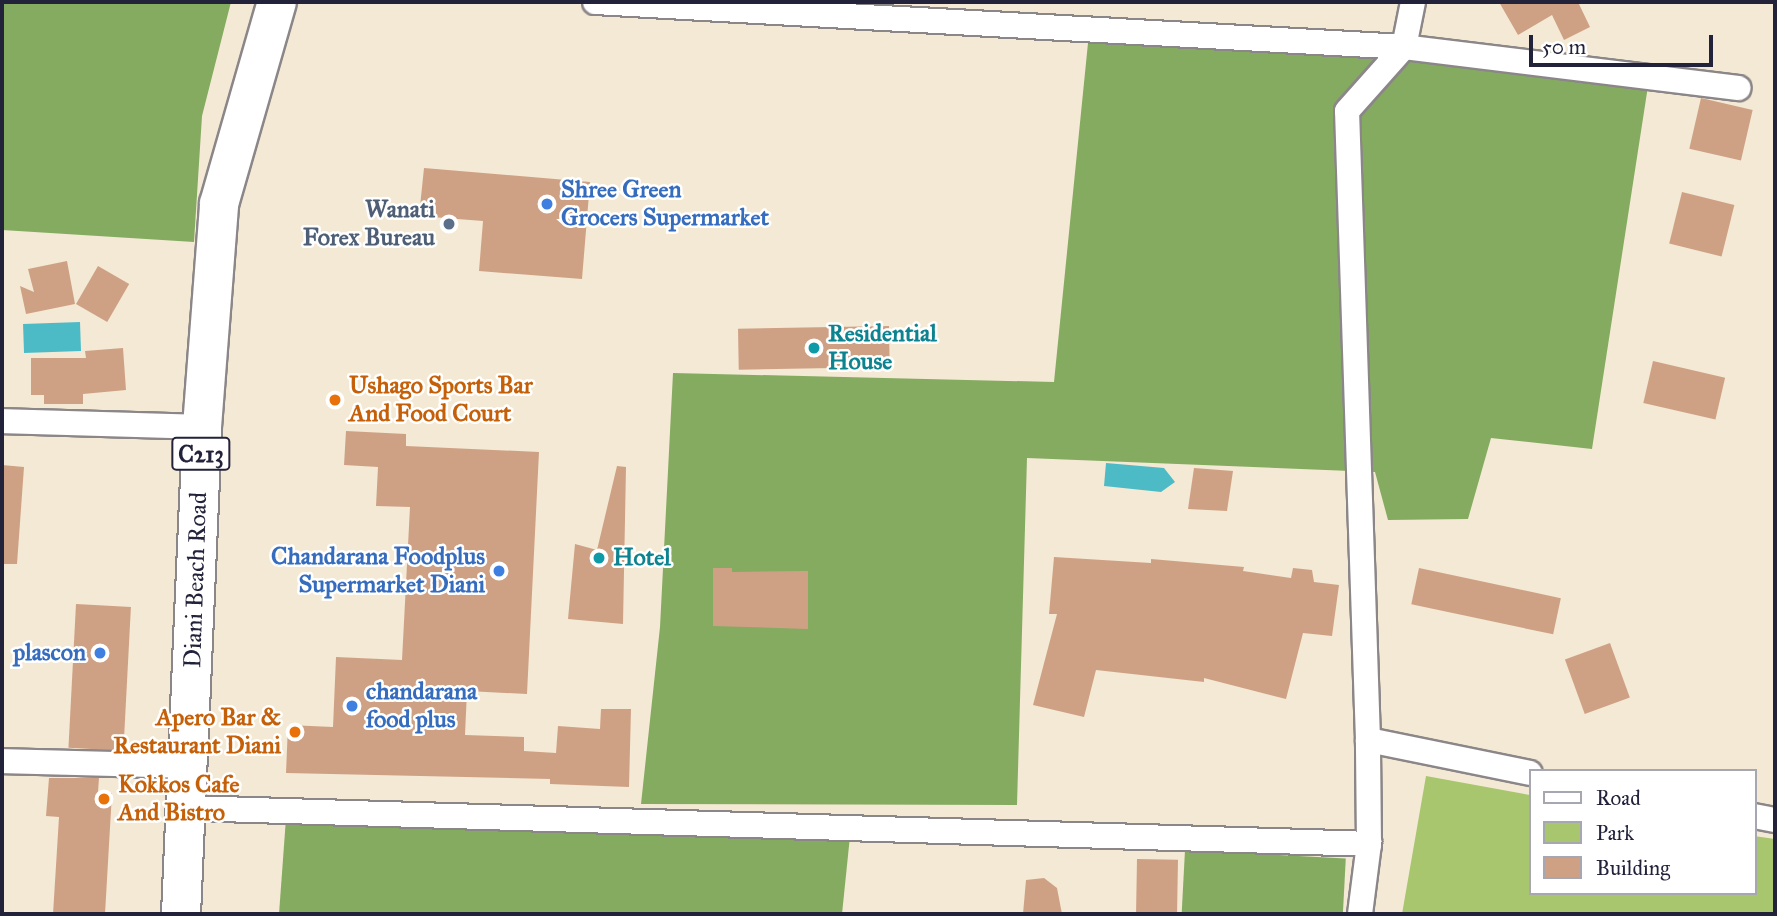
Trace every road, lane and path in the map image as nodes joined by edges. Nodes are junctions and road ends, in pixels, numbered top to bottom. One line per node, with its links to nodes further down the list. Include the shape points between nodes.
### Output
1 (277, 2): 7 (main road, Diani Beach Road / C213, via 219,204)
2 (595, 2): 4 (street)
3 (1413, 2): 4 (street)
4 (1404, 47): 5 (street); 8 (street, via 1347,111)
5 (1739, 88)
6 (2, 421): 7 (street)
7 (202, 426): 10 (main road, Diani Beach Road / C213)
8 (1368, 740): 11 (street); 15 (street)
9 (2, 761): 10 (street)
10 (189, 766): 12 (main road, Diani Beach Road / C213)
11 (1528, 773)
12 (187, 808): 15 (street); 16 (main road, Diani Beach Road / C213)
13 (1756, 816): 14 (street)
14 (1775, 820)
15 (1369, 844): 17 (street)
16 (181, 914)
17 (1360, 914)

